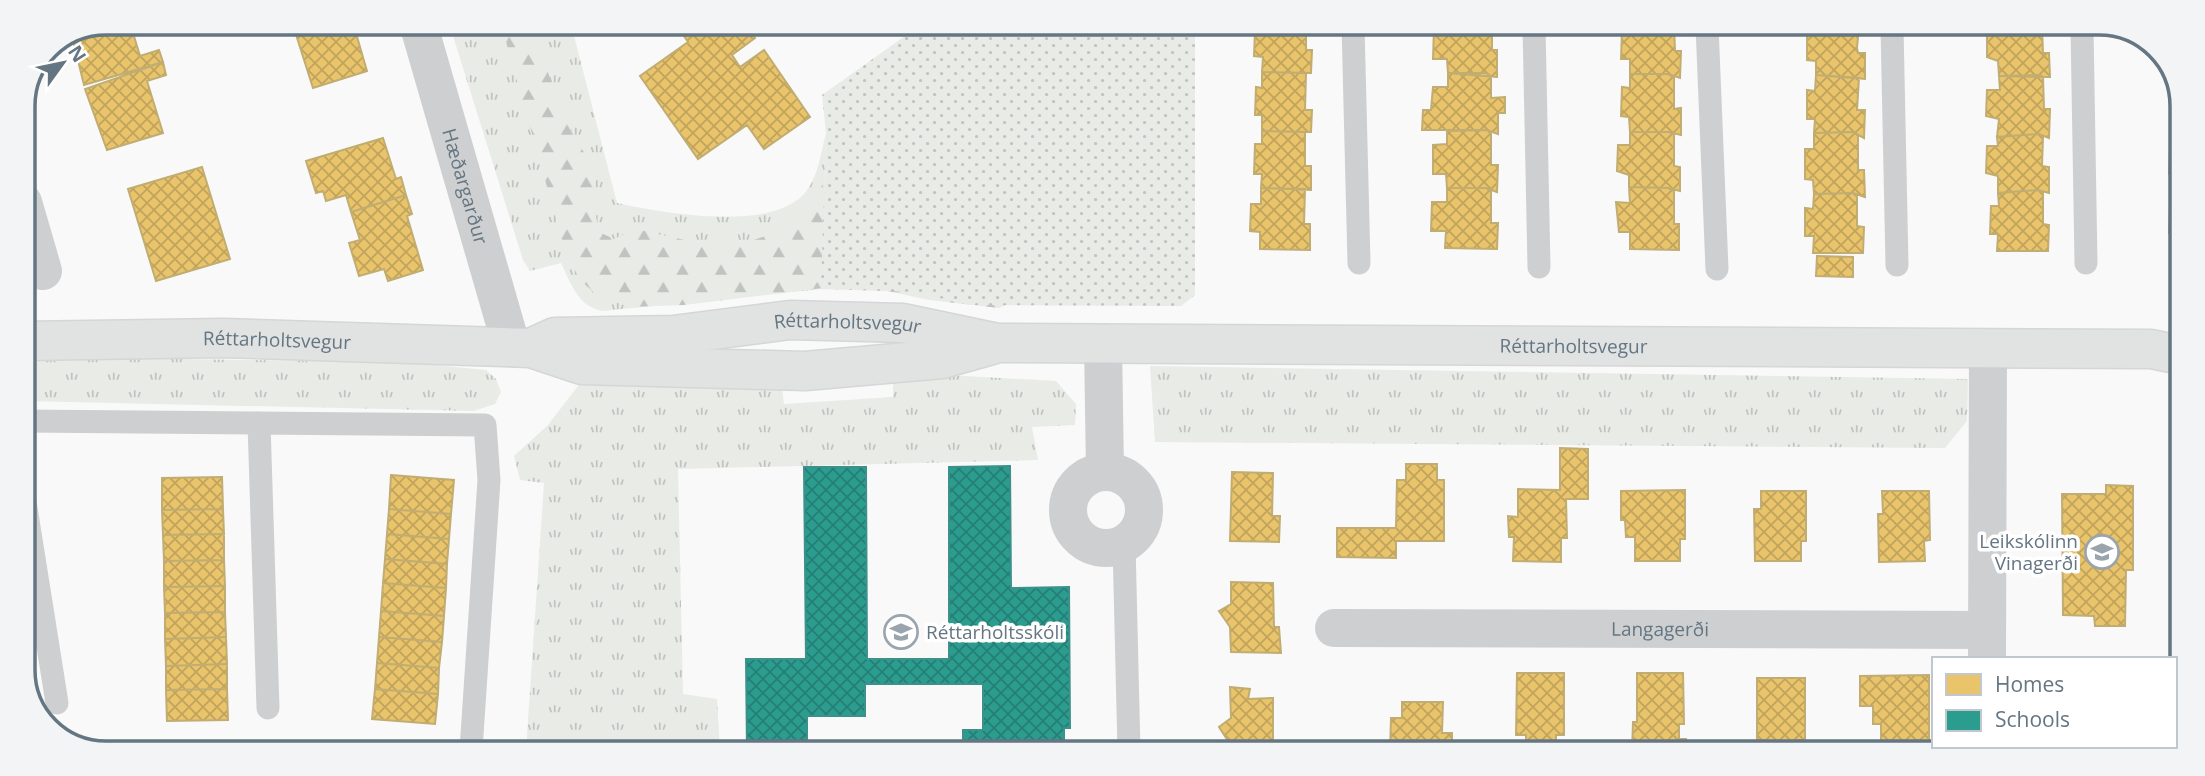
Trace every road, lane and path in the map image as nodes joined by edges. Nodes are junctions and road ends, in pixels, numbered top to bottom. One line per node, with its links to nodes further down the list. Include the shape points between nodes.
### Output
1 (422, 35): 17 (street, Hæðargarður)
2 (1353, 35): 8 (lane)
3 (1534, 35): 11 (lane)
4 (1707, 35): 12 (lane)
5 (1892, 35): 10 (lane)
6 (2081, 35): 9 (lane)
7 (35, 243): 13 (street)
8 (1359, 263)
9 (2086, 263)
10 (1897, 265)
11 (1539, 267)
12 (1717, 269)
13 (43, 271)
14 (35, 341): 17 (street, Réttarholtsvegur, via 223,338)
15 (998, 343): 16 (street, Réttarholtsvegur); 17 (street, Réttarholtsvegur, via 903,323 790,320 673,335 555,337); 17 (street, Réttarholtsvegur, via 942,359 805,371 582,365)
16 (1102, 343): 18 (street, Réttarholtsvegur); 22 (street)
17 (521, 348)
18 (1988, 348): 19 (street, Réttarholtsvegur); 26 (street, Langagerði)
19 (2170, 348)
20 (35, 421): 21 (lane)
21 (259, 423): 28 (lane); 29 (lane, via 485,425 489,480)
22 (1105, 472): 23 (street, via 1129,480 1143,500 1141,526); 23 (street, via 1081,481 1068,502 1067,514 1077,537 1088,544 1112,548)
23 (1124, 544): 30 (lane)
24 (35, 565): 27 (lane)
25 (1334, 628): 26 (street, Langagerði)
26 (1987, 644)
27 (57, 703)
28 (268, 708)
29 (472, 741)
30 (1129, 741)

